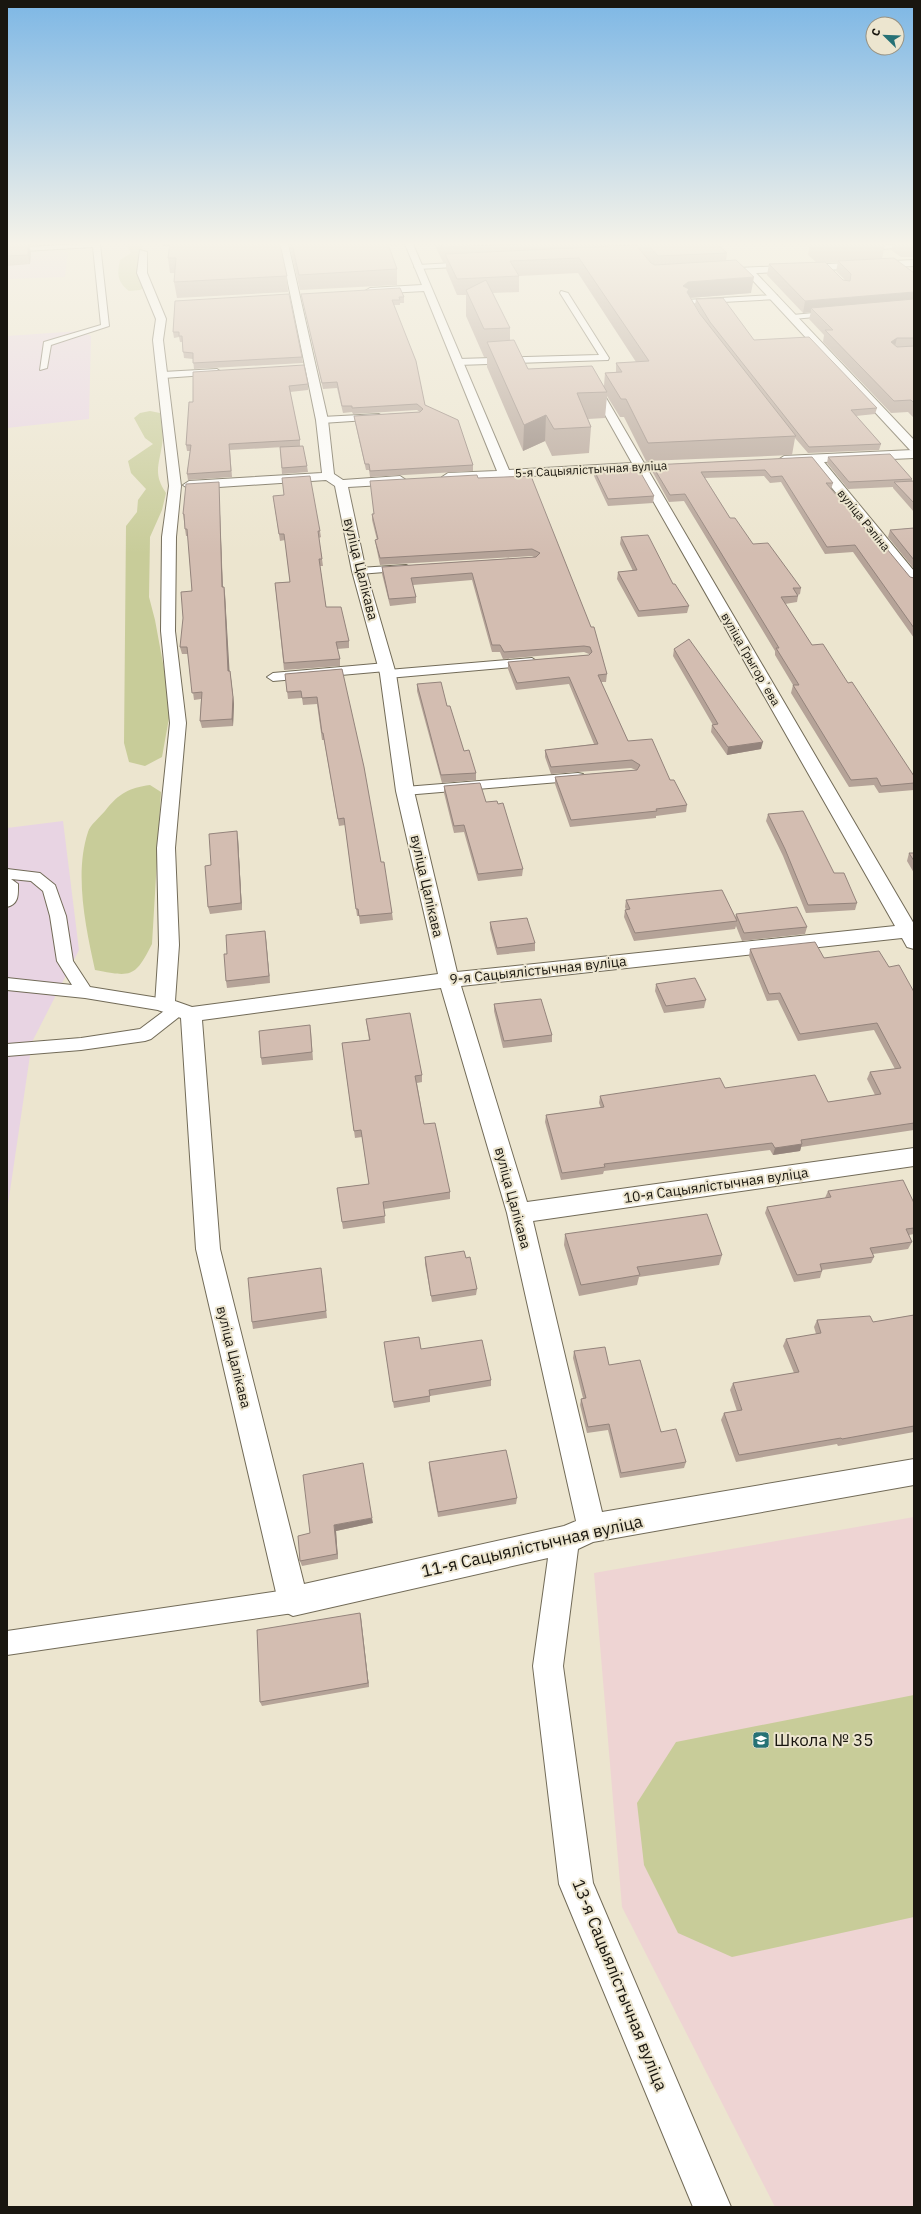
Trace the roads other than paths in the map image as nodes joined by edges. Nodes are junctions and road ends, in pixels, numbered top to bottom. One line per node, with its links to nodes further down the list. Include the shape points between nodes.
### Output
1 (46, 347): 8 (lane)
2 (159, 347): 11 (street, вуліца Цалікава)
3 (303, 347): 13 (street, вуліца Цалікава, via 306,367)
4 (452, 347): 7 (street)
5 (598, 347): 9 (lane, via 605,358)
6 (821, 347): 15 (street)
7 (458, 362): 9 (lane, via 559,358); 21 (street)
8 (43, 368)
9 (584, 368): 20 (street, вуліца Грыгорʼева)
10 (225, 372): 11 (lane)
11 (163, 376): 25 (street, вуліца Цалікава)
12 (386, 417): 13 (lane)
13 (322, 420): 23 (street, вуліца Цалікава)
14 (793, 447): 17 (street, вуліца Рэпіна)
15 (914, 447)
16 (914, 454): 17 (street)
17 (809, 459): 18 (street); 28 (street, вуліца Рэпіна)
18 (772, 461)
19 (663, 466): 20 (street, 5-я Сацыялістычная вуліца)
20 (640, 467): 21 (street, 5-я Сацыялістычная вуліца); 37 (street, вуліца Грыгорʼева)
21 (505, 474): 22 (street, 5-я Сацыялістычная вуліца)
22 (435, 478)
23 (334, 480): 24 (street); 25 (street); 27 (street, вуліца Цалікава)
24 (411, 480)
25 (175, 486): 41 (street, вуліца Цалікава, via 169,537 168,631 178,723 166,848 169,946)
26 (414, 568): 27 (lane)
27 (359, 571): 30 (street, вуліца Цалікава)
28 (914, 580)
29 (545, 661): 30 (lane)
30 (387, 670): 31 (lane); 33 (street, вуліца Цалікава)
31 (273, 677)
32 (592, 776): 33 (lane)
33 (405, 792): 38 (street, вуліца Цалікава)
34 (7, 874): 40 (lane, via 35,876 50,889 58,916 65,961)
35 (7, 883): 36 (lane, via 10,884 10,899)
36 (7, 902)
37 (912, 934): 38 (street, 9-я Сацыялістычная вуліца)
38 (449, 980): 41 (street, 9-я Сацыялістычная вуліца); 44 (street, вуліца Цалікава)
39 (7, 984): 40 (lane)
40 (85, 992): 41 (lane)
41 (178, 1009): 42 (lane, via 145,1035 81,1044); 47 (street, вуліца Цалікава, via 208,1249)
42 (7, 1050)
43 (914, 1157): 44 (street, 10-я Сацыялістычная вуліца)
44 (518, 1213): 46 (street, вуліца Цалікава)
45 (914, 1472): 46 (street, 11-я Сацыялістычная вуліца)
46 (578, 1534): 47 (street, 11-я Сацыялістычная вуліца); 49 (street, 13-я Сацыялістычная вуліца, via 548,1666 576,1884)
47 (293, 1601): 48 (lane)
48 (7, 1643)
49 (712, 2207)

